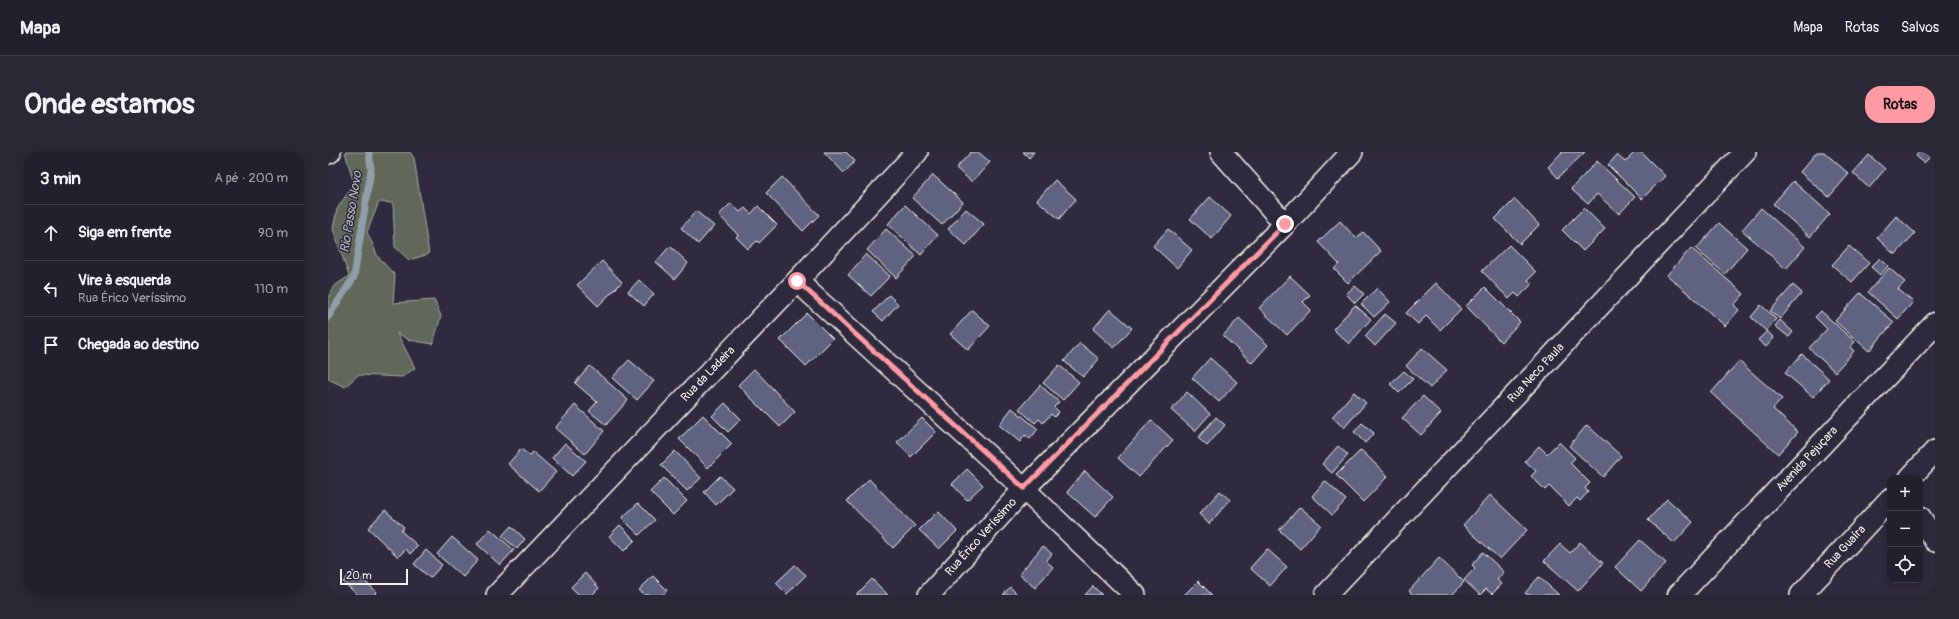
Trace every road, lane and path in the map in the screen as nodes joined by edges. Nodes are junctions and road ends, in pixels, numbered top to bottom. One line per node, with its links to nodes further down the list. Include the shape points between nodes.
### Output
1 (917, 152): 6 (street, Rua da Ladeira)
2 (1221, 152): 5 (street)
3 (1352, 152): 5 (street, Rua Érico Veríssimo)
4 (1745, 152): 17 (street, Rua Neco Paula)
5 (1285, 224): 10 (street, Rua Érico Veríssimo)
6 (797, 281): 10 (street); 14 (street, Rua da Ladeira)
7 (1935, 324): 18 (street, Avenida Pejuçara)
8 (1935, 451): 9 (street)
9 (1913, 475)
10 (1024, 488): 15 (street, Rua Érico Veríssimo); 16 (street)
11 (1887, 502): 19 (street, Rua Guaíra)
12 (1923, 523): 13 (street)
13 (1935, 541)
14 (497, 595)
15 (929, 595)
16 (1135, 595)
17 (1326, 595)
18 (1679, 595)
19 (1801, 595)

